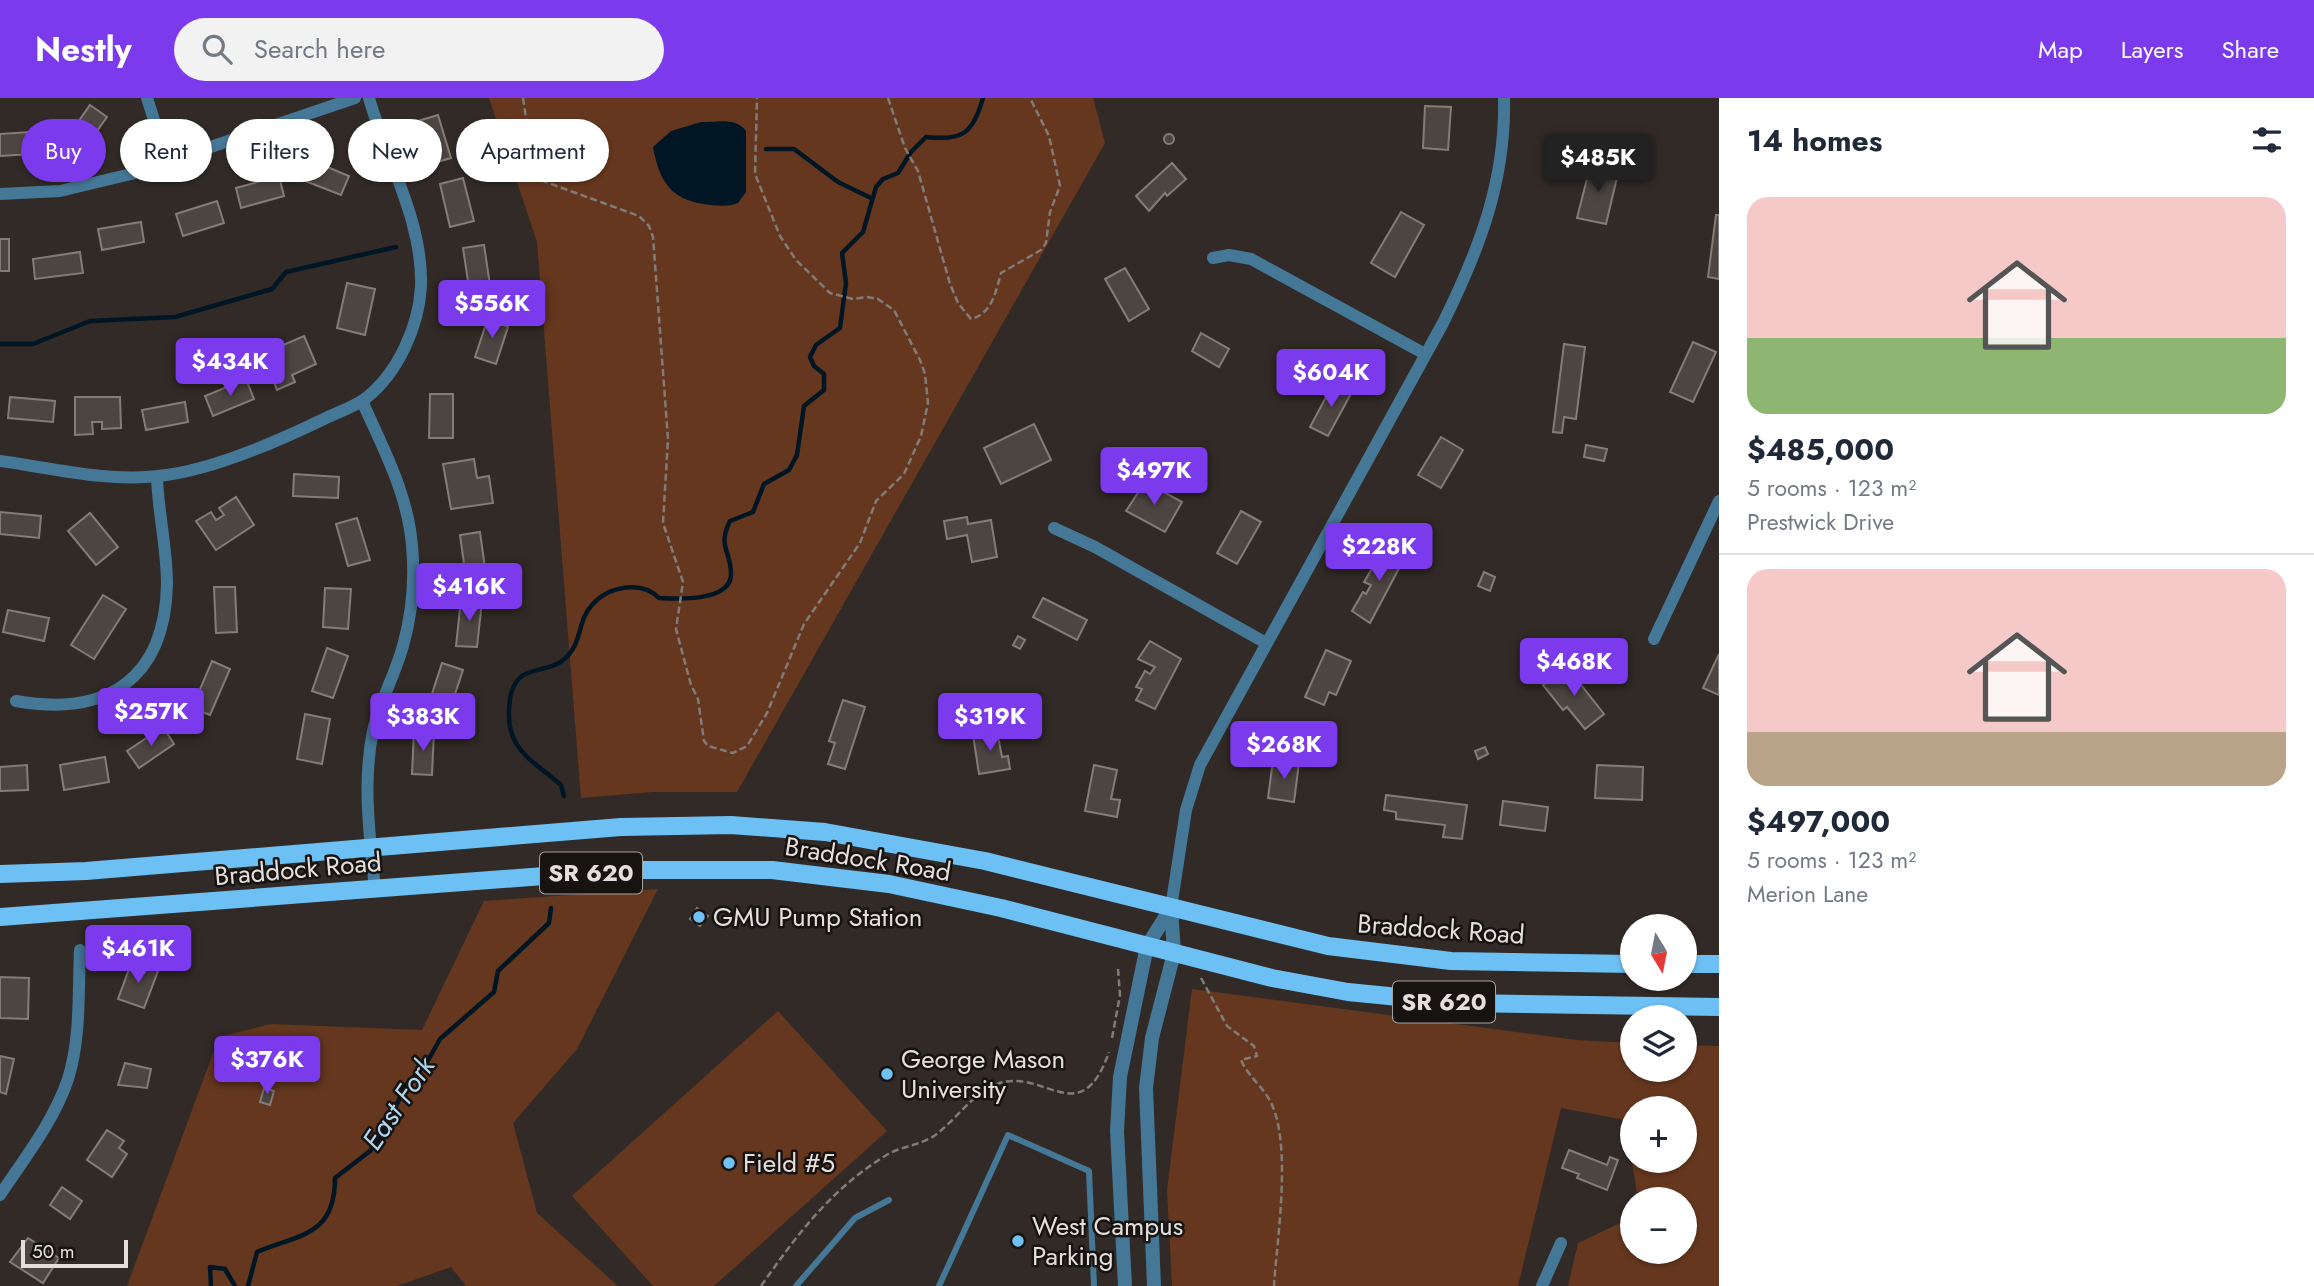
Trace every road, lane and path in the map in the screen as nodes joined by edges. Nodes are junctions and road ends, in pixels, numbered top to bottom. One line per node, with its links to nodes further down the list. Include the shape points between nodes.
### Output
1 (147, 98): 9 (street)
2 (355, 98): 10 (street)
3 (369, 98): 15 (street, via 415,233 421,284 417,317 404,348)
4 (523, 98): 5 (path, via 532,157 543,181 639,216 653,237 668,439 663,523 683,588 676,629 698,699 704,741 720,751 741,752 767,713 811,611 860,543 881,494 904,474 927,418 925,374 894,310 878,299 835,295 790,253 757,185)
5 (757, 98)
6 (888, 98): 7 (path, via 914,164 950,284 965,314 975,318 992,302 1001,273 1046,243 1050,212 1060,186 1049,136)
7 (1030, 98)
8 (1504, 98): 14 (street, via 1503,148 1488,219 1474,260)
9 (154, 119)
10 (212, 146)
11 (120, 177): 12 (street, via 60,191)
12 (0, 194)
13 (1213, 258): 14 (street, via 1251,259)
14 (1425, 354): 21 (street)
15 (362, 401): 17 (street, via 249,451); 23 (street, via 400,487 414,565 403,645 370,749 367,800)
16 (0, 461): 17 (street)
17 (158, 477): 22 (street, via 167,583 164,616 151,656 130,681 98,699 66,707)
18 (1719, 501): 20 (street)
19 (1054, 528): 21 (street)
20 (1654, 639)
21 (1266, 643): 26 (street, via 1194,781)
22 (16, 701)
23 (371, 848): 24 (main road, Braddock Road / SR 620); 25 (street); 26 (main road, Braddock Road / SR 620, via 621,827 731,825 825,832 985,861)
24 (0, 874)
25 (375, 890): 27 (main road, Braddock Road / SR 620); 28 (main road, Braddock Road / SR 620, via 622,870 772,870 890,884)
26 (1171, 908): 28 (street); 30 (street); 31 (main road, Braddock Road / SR 620, via 1328,946 1393,955 1451,961)
27 (0, 917)
28 (1147, 946): 30 (main road, Braddock Road / SR 620); 44 (street, via 1123,1055 1118,1103)
29 (80, 950): 37 (street, via 76,1036 68,1079 38,1138)
30 (1174, 953): 36 (main road, Braddock Road / SR 620, via 1272,978 1401,999); 45 (street, via 1152,1038 1146,1088)
31 (1620, 964)
32 (1698, 964): 33 (main road)
33 (1719, 964)
34 (1118, 969): 40 (path, via 1120,995 1110,1051 1102,1072 1088,1087 1072,1094 1019,1081 988,1088 923,1143 887,1155 832,1198 803,1225)
35 (1201, 978): 46 (path, via 1227,1026 1254,1046 1257,1056 1241,1060 1248,1076 1270,1100 1284,1152)
36 (1719, 1007)
37 (0, 1195)
38 (889, 1200): 41 (lane, via 856,1218)
39 (1561, 1242): 47 (street)
40 (761, 1286)
41 (796, 1286)
42 (939, 1286): 43 (lane, via 1008,1135 1089,1171)
43 (1094, 1286)
44 (1125, 1286)
45 (1154, 1286)
46 (1275, 1286)
47 (1542, 1286)

